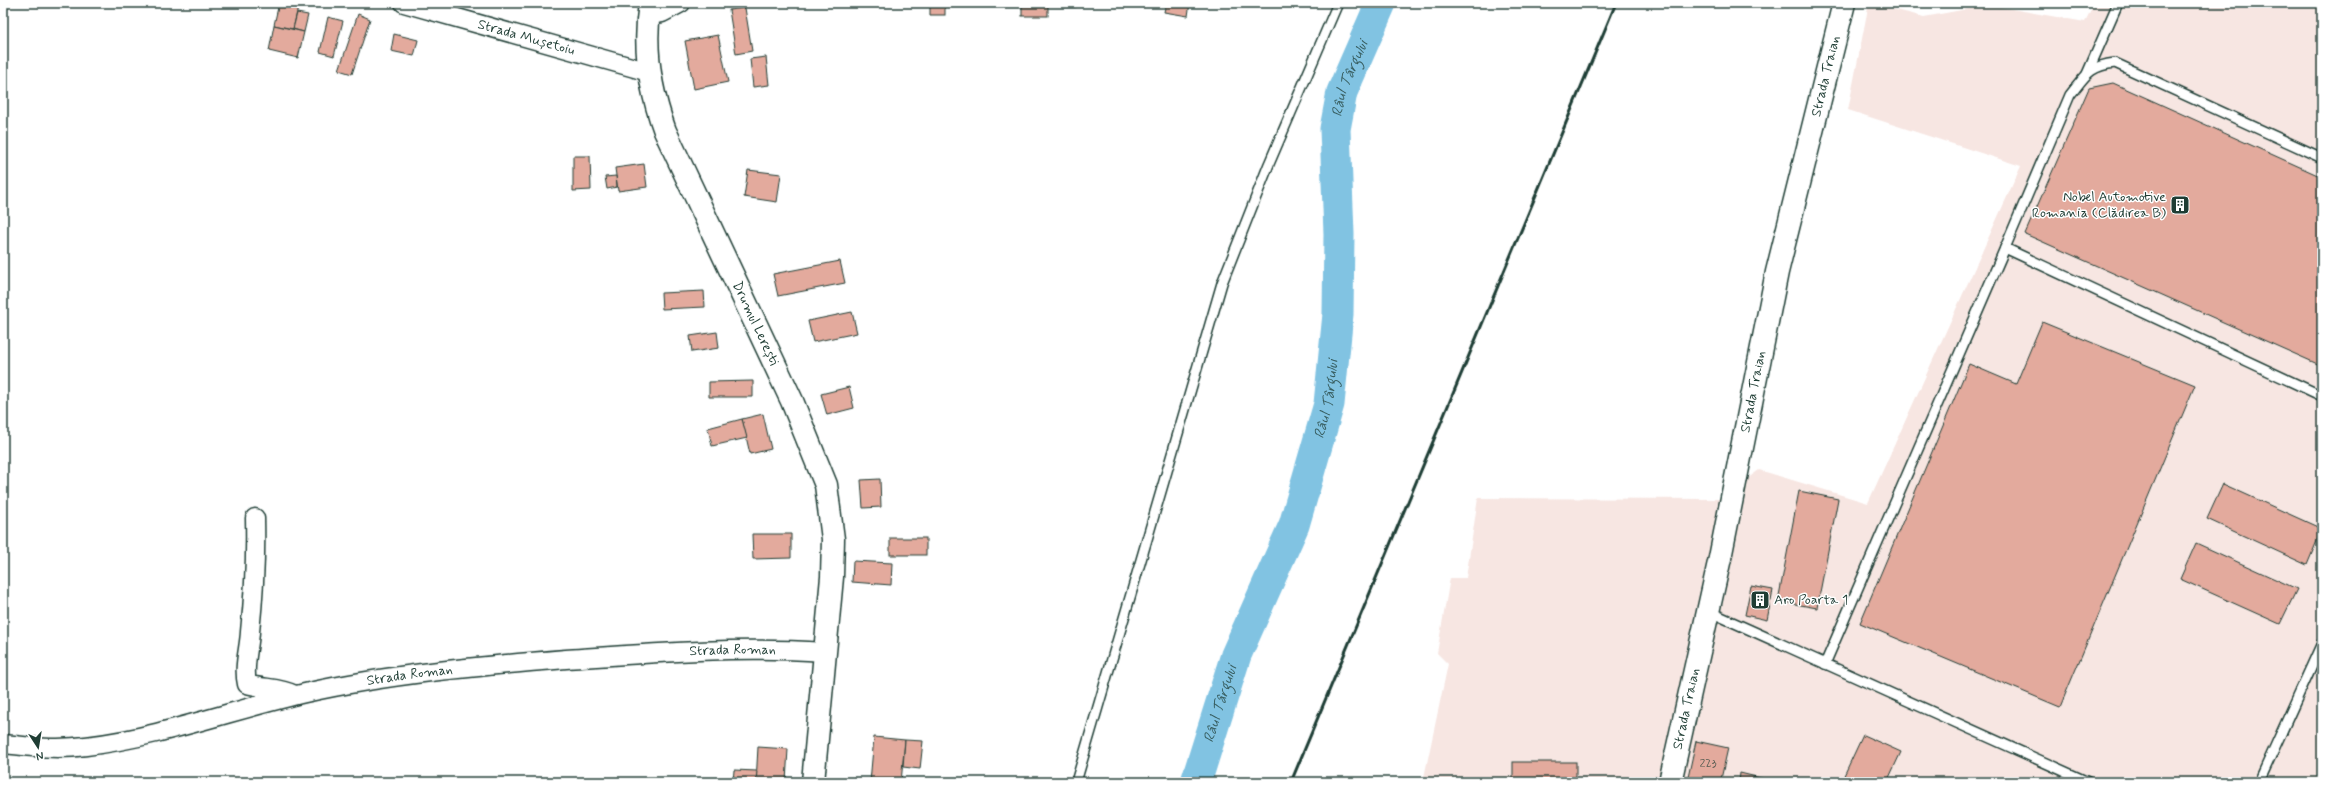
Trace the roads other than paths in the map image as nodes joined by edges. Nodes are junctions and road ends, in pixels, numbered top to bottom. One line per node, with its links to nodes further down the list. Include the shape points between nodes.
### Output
1 (404, 3): 7 (street, Strada Mușetoiu)
2 (681, 3): 6 (street, via 662,13)
3 (1338, 3): 20 (lane, via 1269,164 1222,283)
4 (1844, 3): 13 (main road, Strada Traian, via 1777,272)
5 (2118, 3): 8 (lane)
6 (649, 9): 7 (main road, Drumul Lerești)
7 (649, 72): 15 (main road, Drumul Lerești, via 655,103 674,153 792,401 826,485 833,539 832,577)
8 (2086, 75): 9 (lane, via 2099,65 2115,63); 10 (lane, via 2070,95)
9 (2322, 158)
10 (2005, 248): 11 (lane); 16 (lane)
11 (2322, 396)
12 (255, 518): 17 (street, via 256,547 245,672 247,684 288,691)
13 (1708, 611): 16 (lane); 21 (main road, Strada Traian)
14 (2322, 643): 23 (lane)
15 (824, 652): 17 (street, Strada Roman, via 731,649 658,652 484,666); 19 (main road, Drumul Lerești)
16 (1825, 664): 22 (lane)
17 (296, 695): 18 (street, Strada Roman, via 126,740 61,747)
18 (3, 744)
19 (813, 782)
20 (1076, 782)
21 (1670, 782)
22 (2088, 782)
23 (2259, 782)

